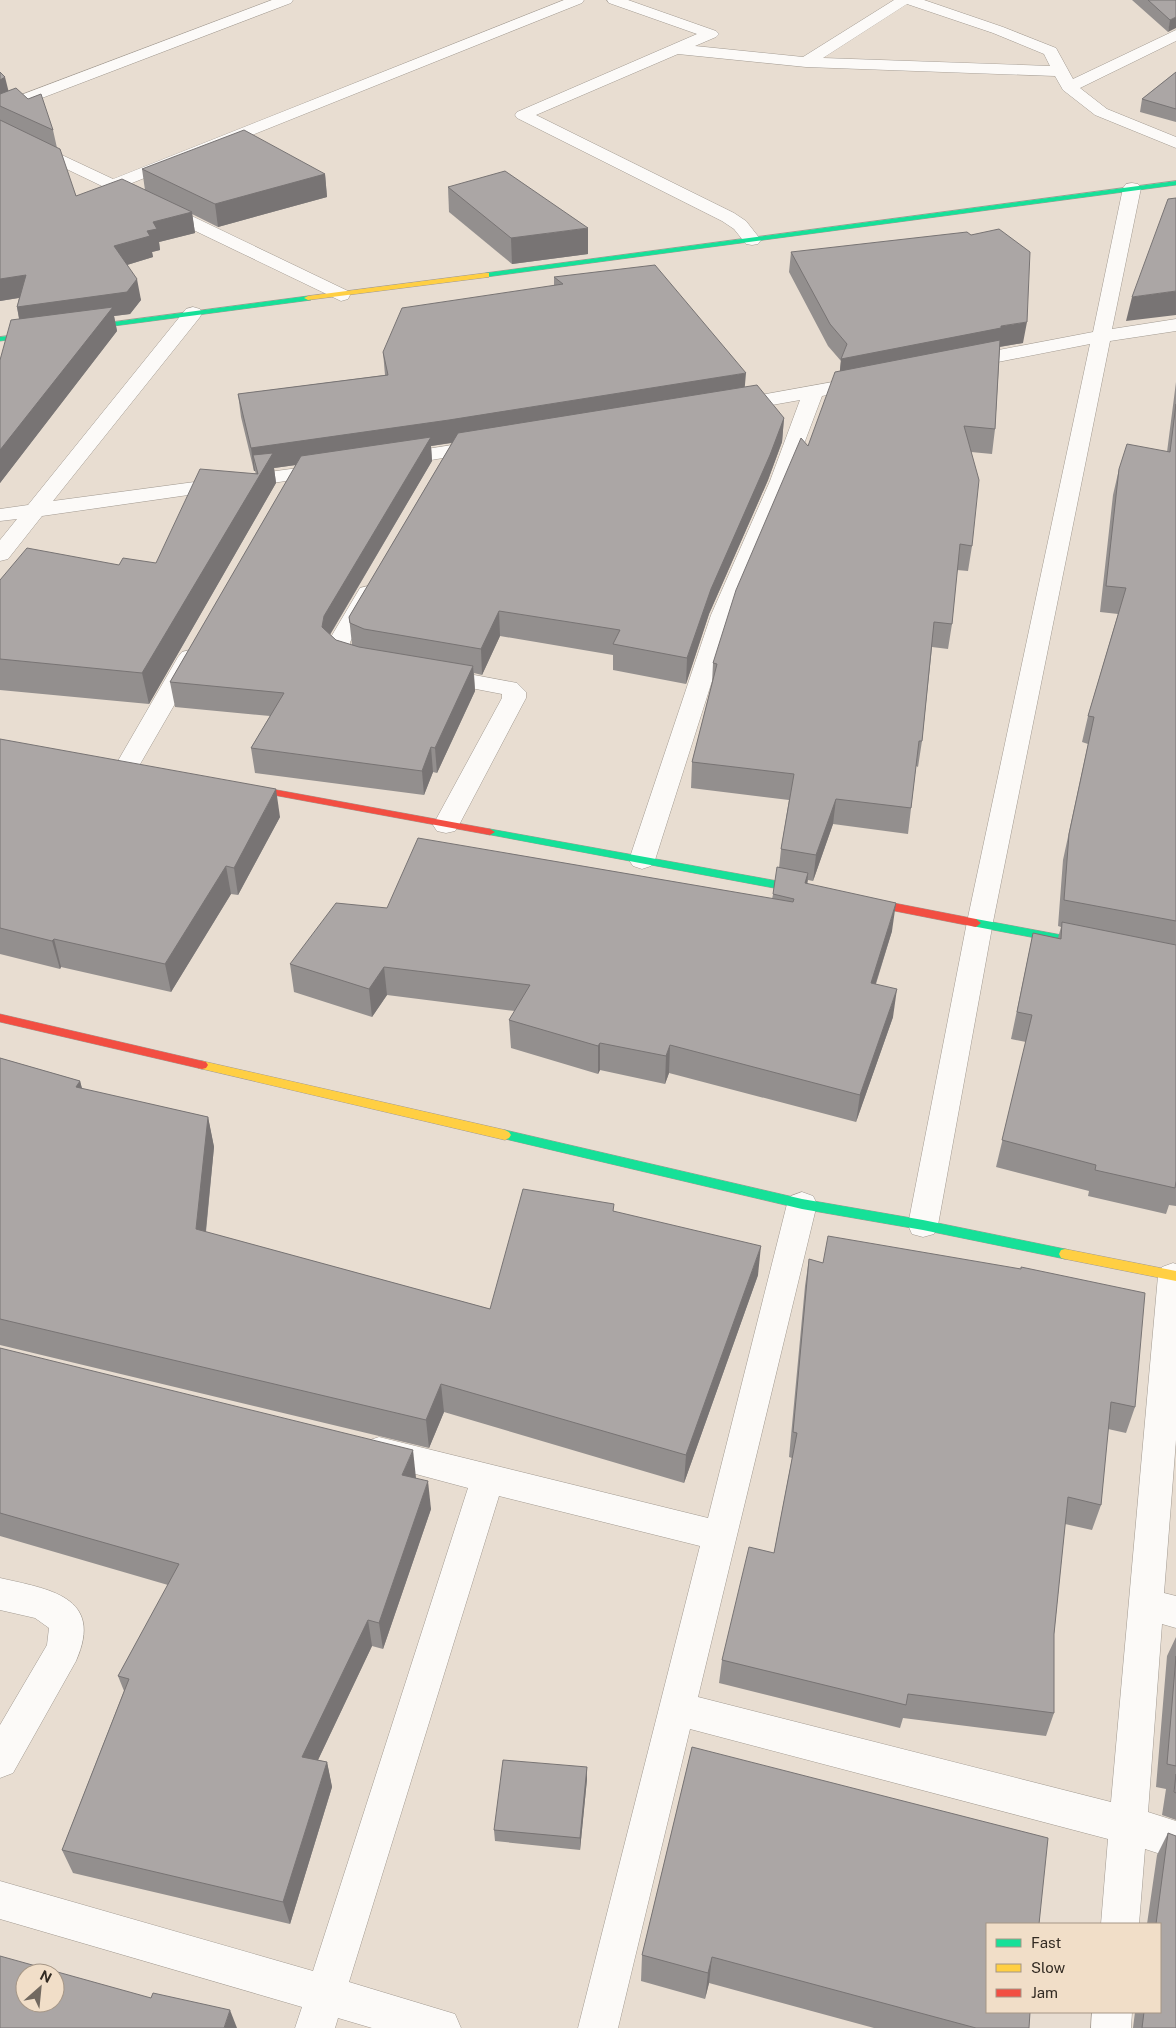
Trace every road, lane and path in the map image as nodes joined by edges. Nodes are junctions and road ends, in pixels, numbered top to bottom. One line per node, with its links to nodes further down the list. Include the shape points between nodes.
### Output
1 (286, 0): 11 (street)
2 (577, 0): 15 (street)
3 (614, 0): 7 (street, via 711,34)
4 (904, 0): 8 (street)
5 (909, 0): 9 (street, via 1036,44 1050,51)
6 (1176, 36): 10 (street)
7 (675, 49): 8 (street); 17 (street, via 523,115 728,217 740,225)
8 (806, 62): 9 (street)
9 (1061, 71): 10 (street)
10 (1069, 87): 13 (street, via 1101,112)
11 (0, 109)
12 (0, 131): 15 (street)
13 (1176, 144)
14 (1176, 183): 16 (street)
15 (113, 185): 18 (street)
16 (1132, 188): 17 (street); 21 (street)
17 (752, 240): 18 (street)
18 (341, 295): 19 (street)
19 (192, 313): 22 (street); 34 (street)
20 (1176, 325): 21 (street)
21 (1102, 336): 23 (street); 47 (street)
22 (0, 339)
23 (948, 366)
24 (880, 380): 25 (street)
25 (813, 393): 26 (street); 44 (street, via 780,481 722,615)
26 (717, 408)
27 (507, 442): 28 (street)
28 (451, 451): 29 (street); 32 (street)
29 (373, 463)
30 (344, 467): 31 (street)
31 (295, 474): 33 (street); 34 (street)
32 (437, 476)
33 (280, 500)
34 (36, 509): 35 (street); 36 (street)
35 (0, 515)
36 (0, 554)
37 (378, 576): 39 (street, via 339,642 339,652 347,658)
38 (201, 637): 41 (street)
39 (382, 666)
40 (421, 673): 43 (street, via 509,688 514,692 514,698)
41 (127, 766)
42 (224, 784): 43 (street)
43 (446, 825): 44 (street)
44 (642, 860): 45 (street)
45 (825, 894)
46 (845, 897): 47 (street)
47 (980, 922): 48 (street); 51 (street)
48 (1101, 946)
49 (1, 1020): 50 (street)
50 (802, 1204): 51 (street); 55 (street)
51 (924, 1225): 52 (street)
52 (1175, 1276): 57 (street)
53 (354, 1445): 54 (street)
54 (488, 1478): 55 (street); 64 (street)
55 (720, 1536): 58 (street)
56 (0, 1594): 59 (street, via 44,1604 67,1620 64,1649)
57 (1161, 1608): 60 (street)
58 (678, 1709): 60 (street); 67 (street)
59 (0, 1760)
60 (1128, 1825): 61 (street); 63 (street)
61 (1176, 1840)
62 (0, 1900): 64 (street)
63 (1120, 1923)
64 (321, 2012): 66 (street)
65 (1112, 2013): 68 (street)
66 (441, 2028)
67 (598, 2028)
68 (1111, 2028)

